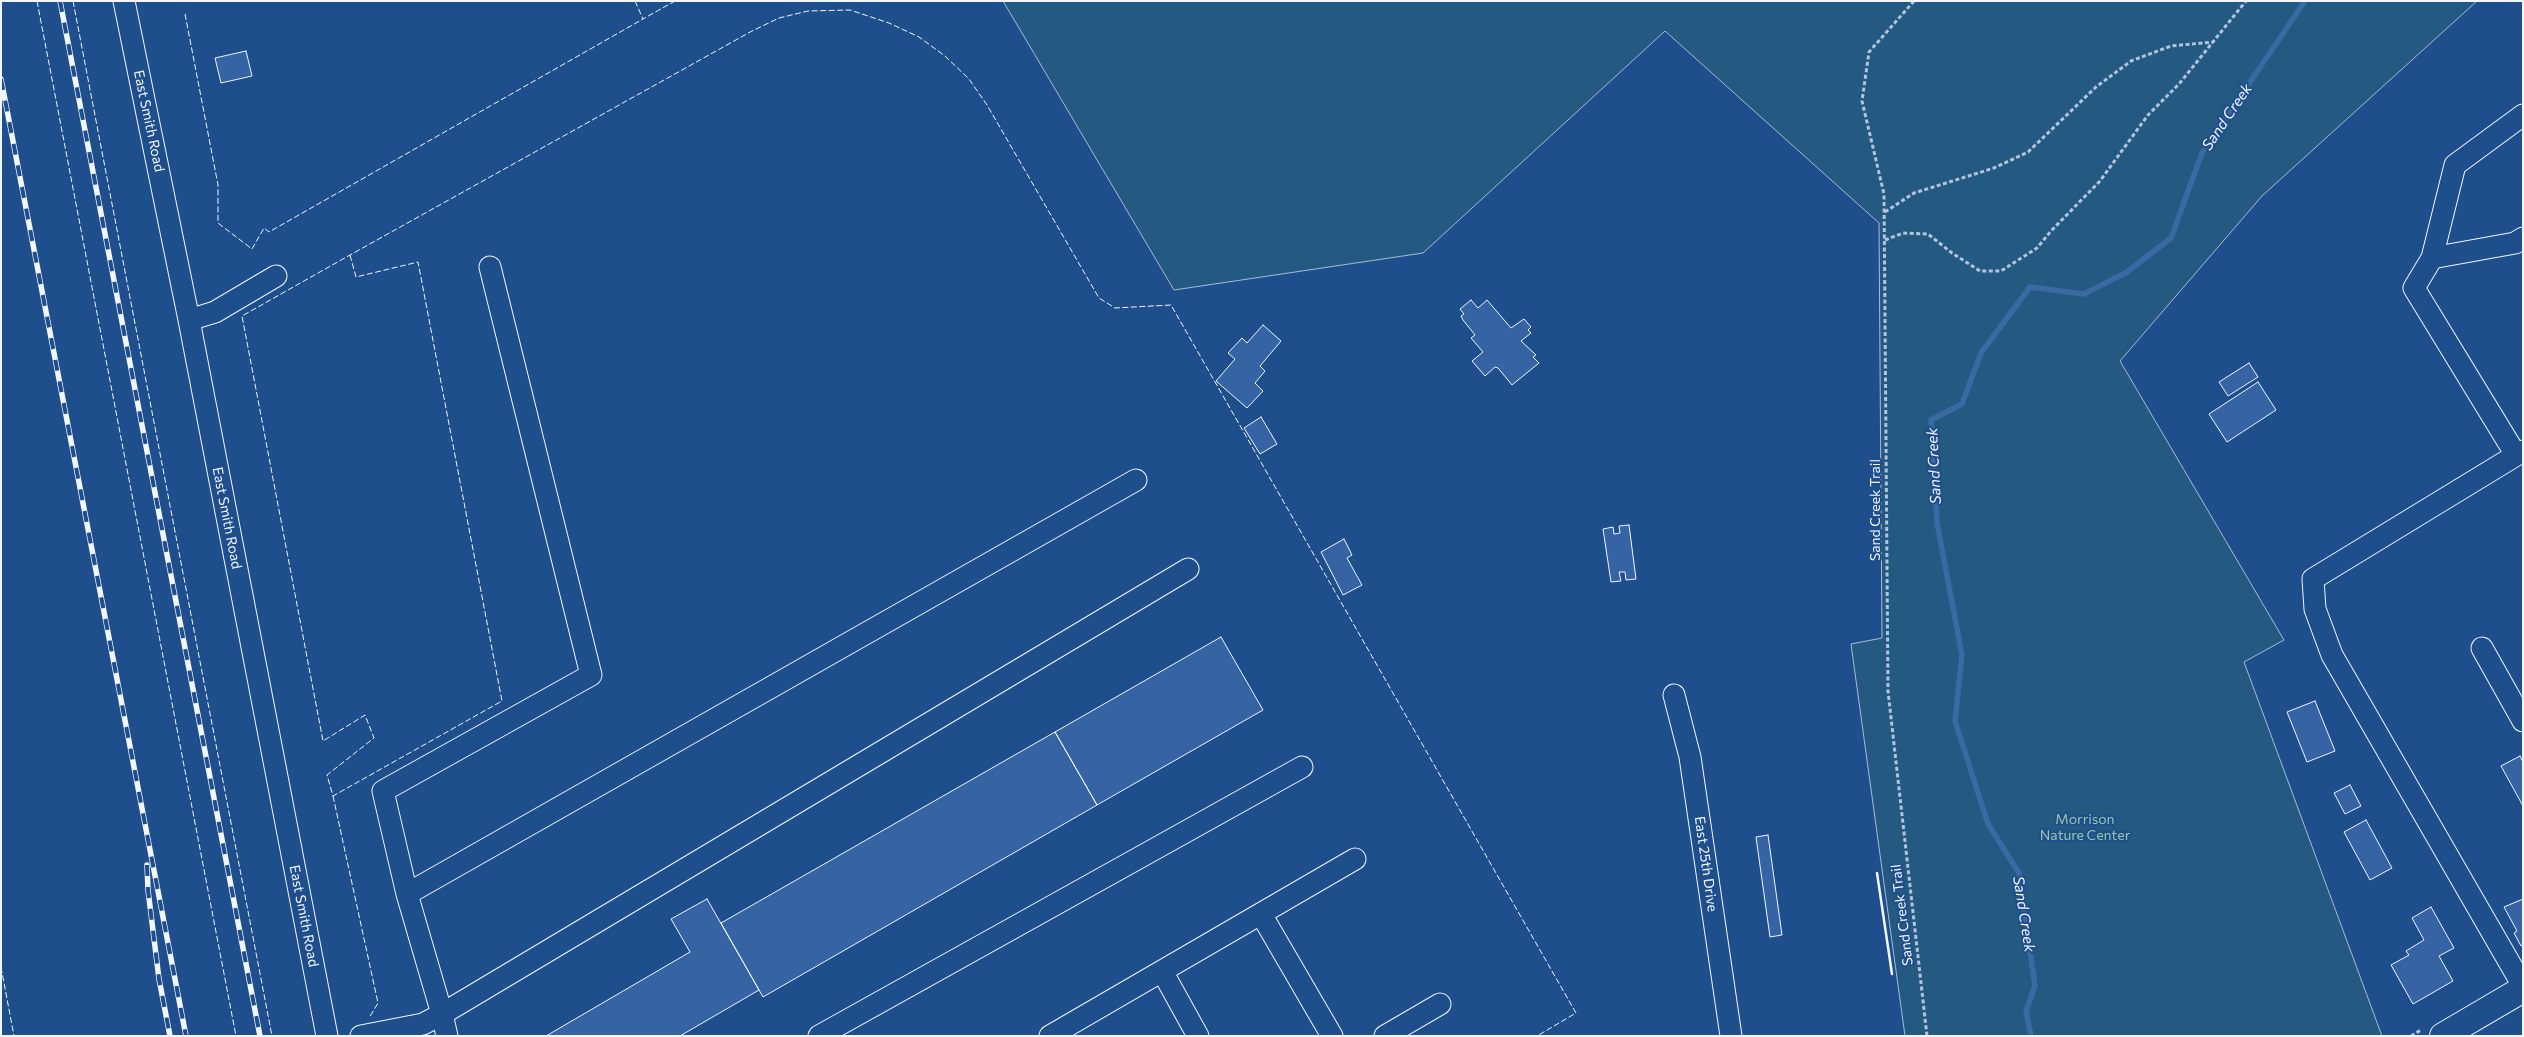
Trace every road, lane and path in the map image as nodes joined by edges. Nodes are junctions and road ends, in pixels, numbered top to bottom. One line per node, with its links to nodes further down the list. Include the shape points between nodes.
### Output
1 (124, 1): 12 (street, East Smith Road)
2 (1914, 1): 6 (path, Sand Creek Trail, via 1869,52 1862,101 1884,194)
3 (2246, 1): 4 (path)
4 (2214, 42): 6 (path, via 2171,46 2131,61 2096,88 2028,152 1994,168 1914,193); 8 (path, via 2148,115 2100,181 2038,248 2001,271 1980,271 1928,234 1903,233)
5 (2523, 114): 9 (street, via 2455,165)
6 (1884, 213): 8 (path, Sand Creek Trail)
7 (2523, 238): 9 (street, via 2515,243)
8 (1885, 240): 37 (path, Sand Creek Trail, via 1888,691)
9 (2432, 258): 13 (street, via 2414,288)
10 (490, 266): 21 (street, via 591,674 382,791)
11 (276, 276): 12 (street, via 215,312)
12 (189, 320): 28 (street, East Smith Road)
13 (2519, 453): 24 (street, via 2313,579 2315,609 2332,655)
14 (1136, 480): 21 (street)
15 (1188, 569): 26 (street)
16 (2482, 648): 18 (street)
17 (1674, 695): 36 (street, East 25th Drive, via 1690,757)
18 (2523, 721)
19 (1302, 767): 31 (street)
20 (1355, 859): 22 (street)
21 (408, 894): 26 (street)
22 (1261, 914): 23 (street); 34 (street)
23 (1162, 971): 27 (street); 33 (street)
24 (2523, 987): 38 (main road)
25 (1440, 1004): 35 (street)
26 (442, 1014): 29 (street, via 423,1024); 30 (street)
27 (1077, 1029): 32 (street)
28 (326, 1036)
29 (361, 1036)
30 (447, 1036)
31 (819, 1036)
32 (1050, 1036)
33 (1198, 1036)
34 (1332, 1036)
35 (1385, 1036)
36 (1731, 1036)
37 (1927, 1036)
38 (2443, 1036)

